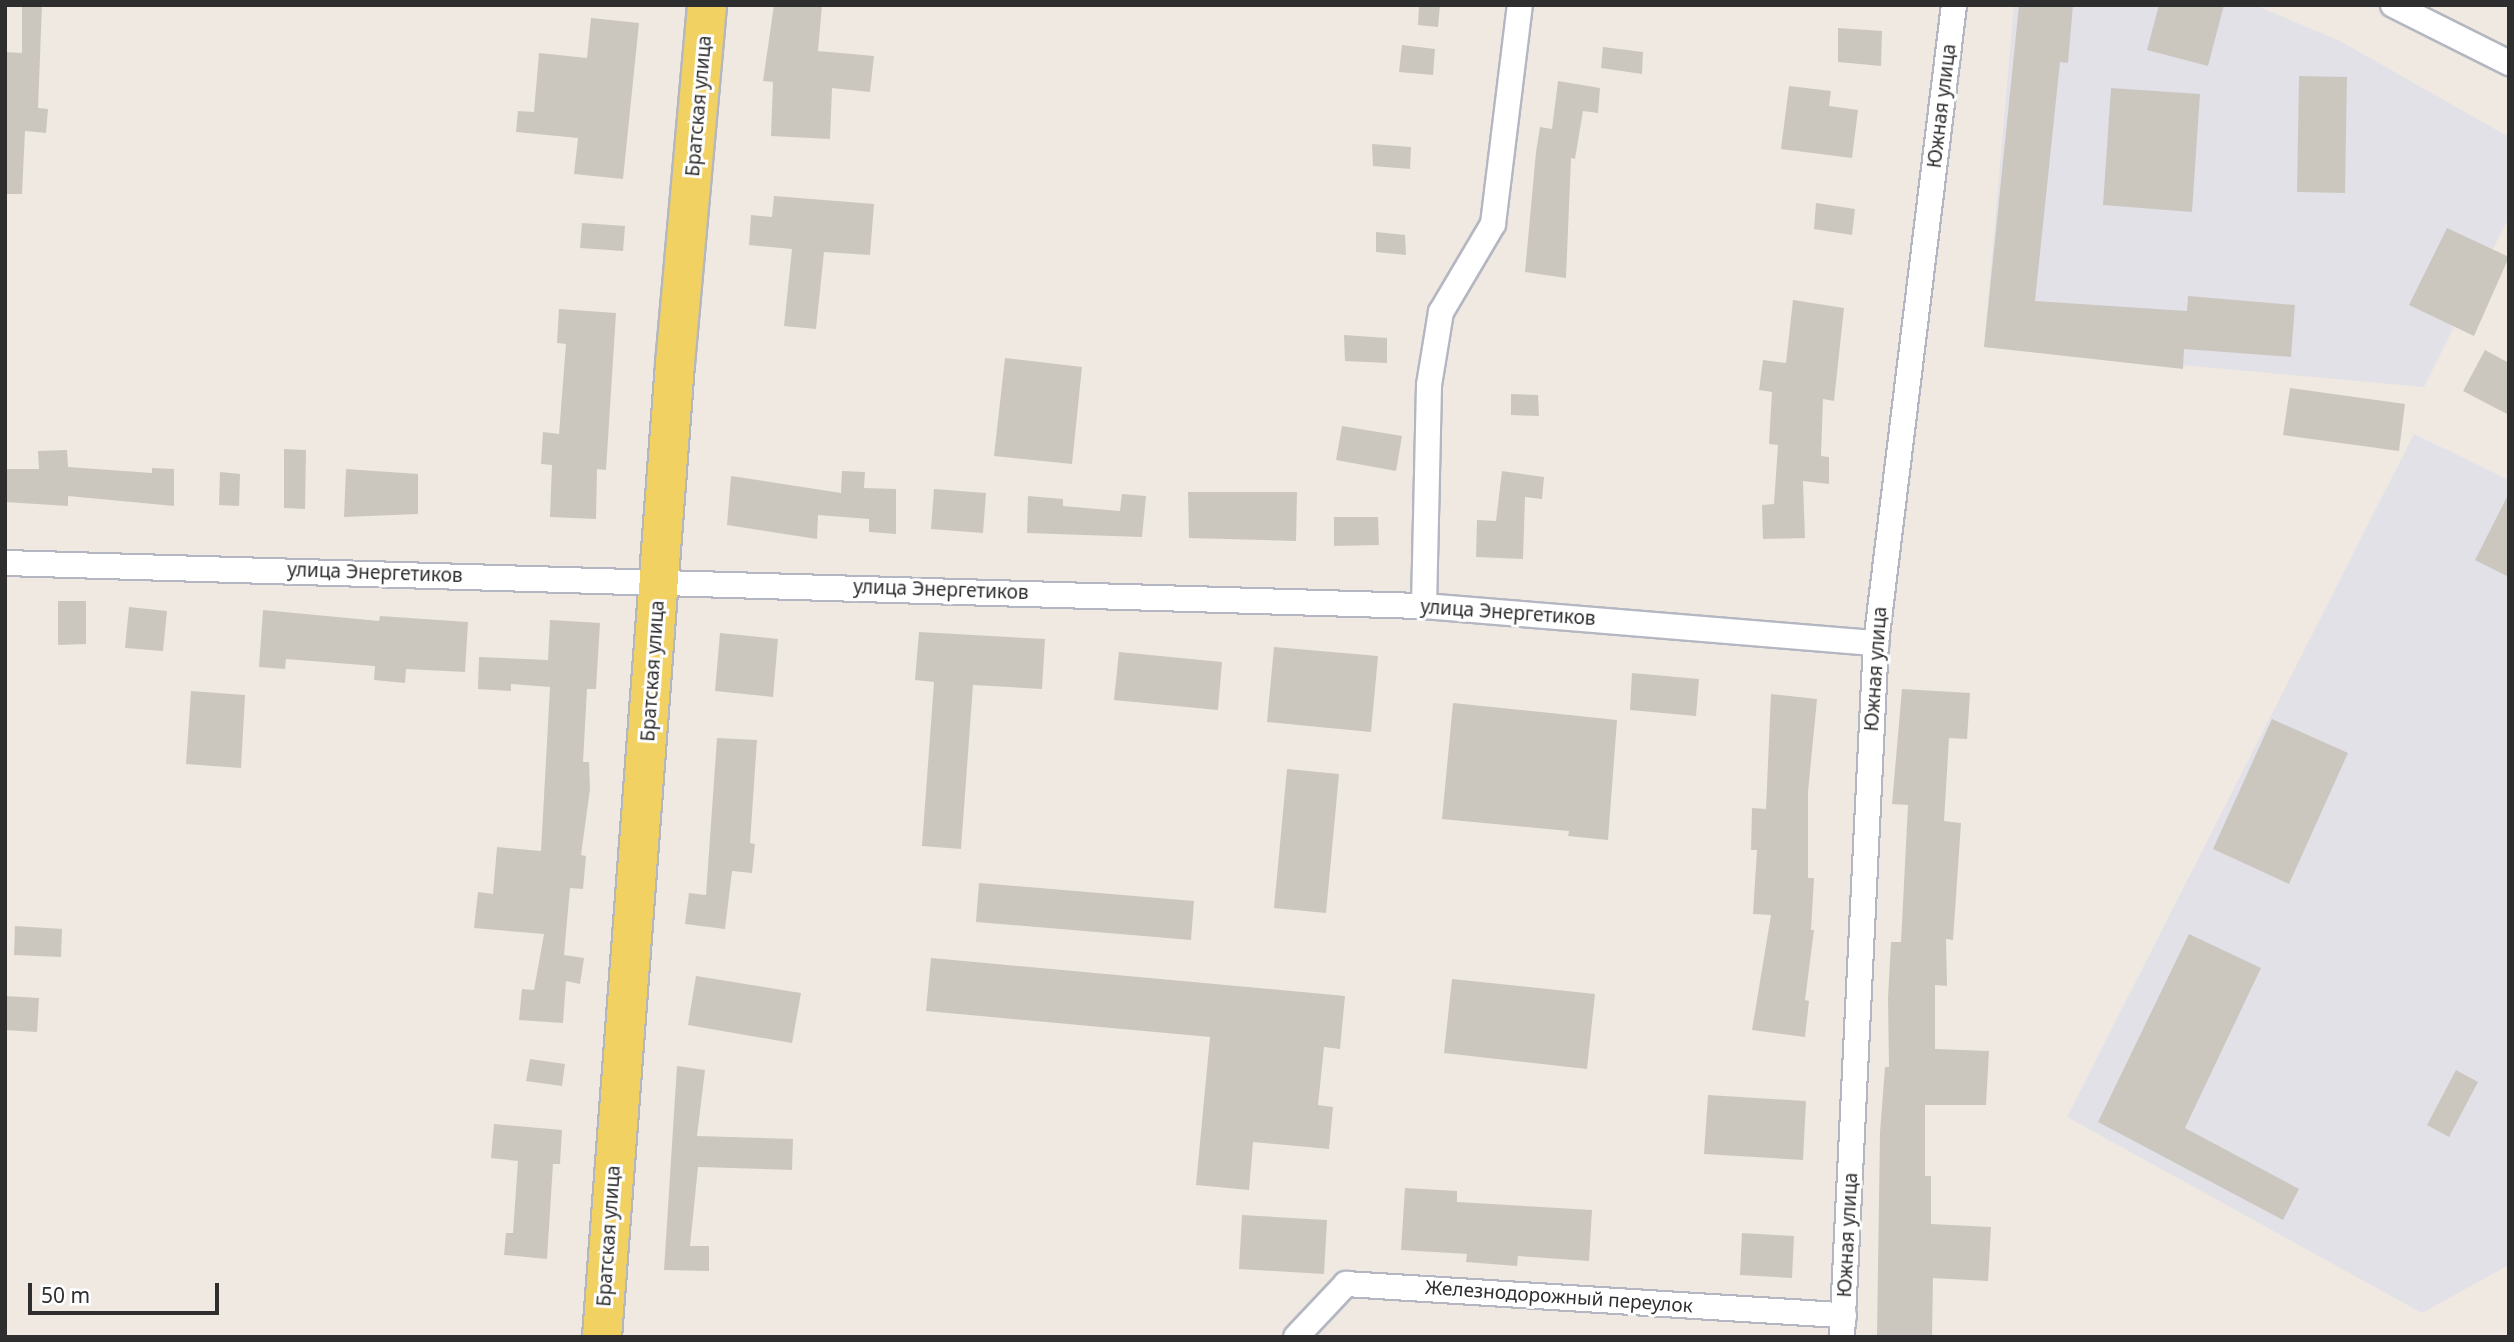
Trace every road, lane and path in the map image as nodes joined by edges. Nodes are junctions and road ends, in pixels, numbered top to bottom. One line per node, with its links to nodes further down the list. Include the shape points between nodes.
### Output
1 (707, 5): 7 (main road, Братская улица)
2 (1520, 5): 8 (street, via 1493,223 1441,312 1429,385)
3 (1954, 5): 9 (street, Южная улица)
4 (2393, 5): 5 (street)
5 (2509, 63)
6 (5, 563): 7 (street, улица Энергетиков)
7 (660, 581): 8 (street, улица Энергетиков); 11 (main road, Братская улица)
8 (1424, 606): 9 (street, улица Энергетиков)
9 (1876, 643): 10 (street, Южная улица)
10 (1843, 1326): 12 (street, Железнодорожный переулок, via 1346,1284)
11 (602, 1337)
12 (1296, 1337)

